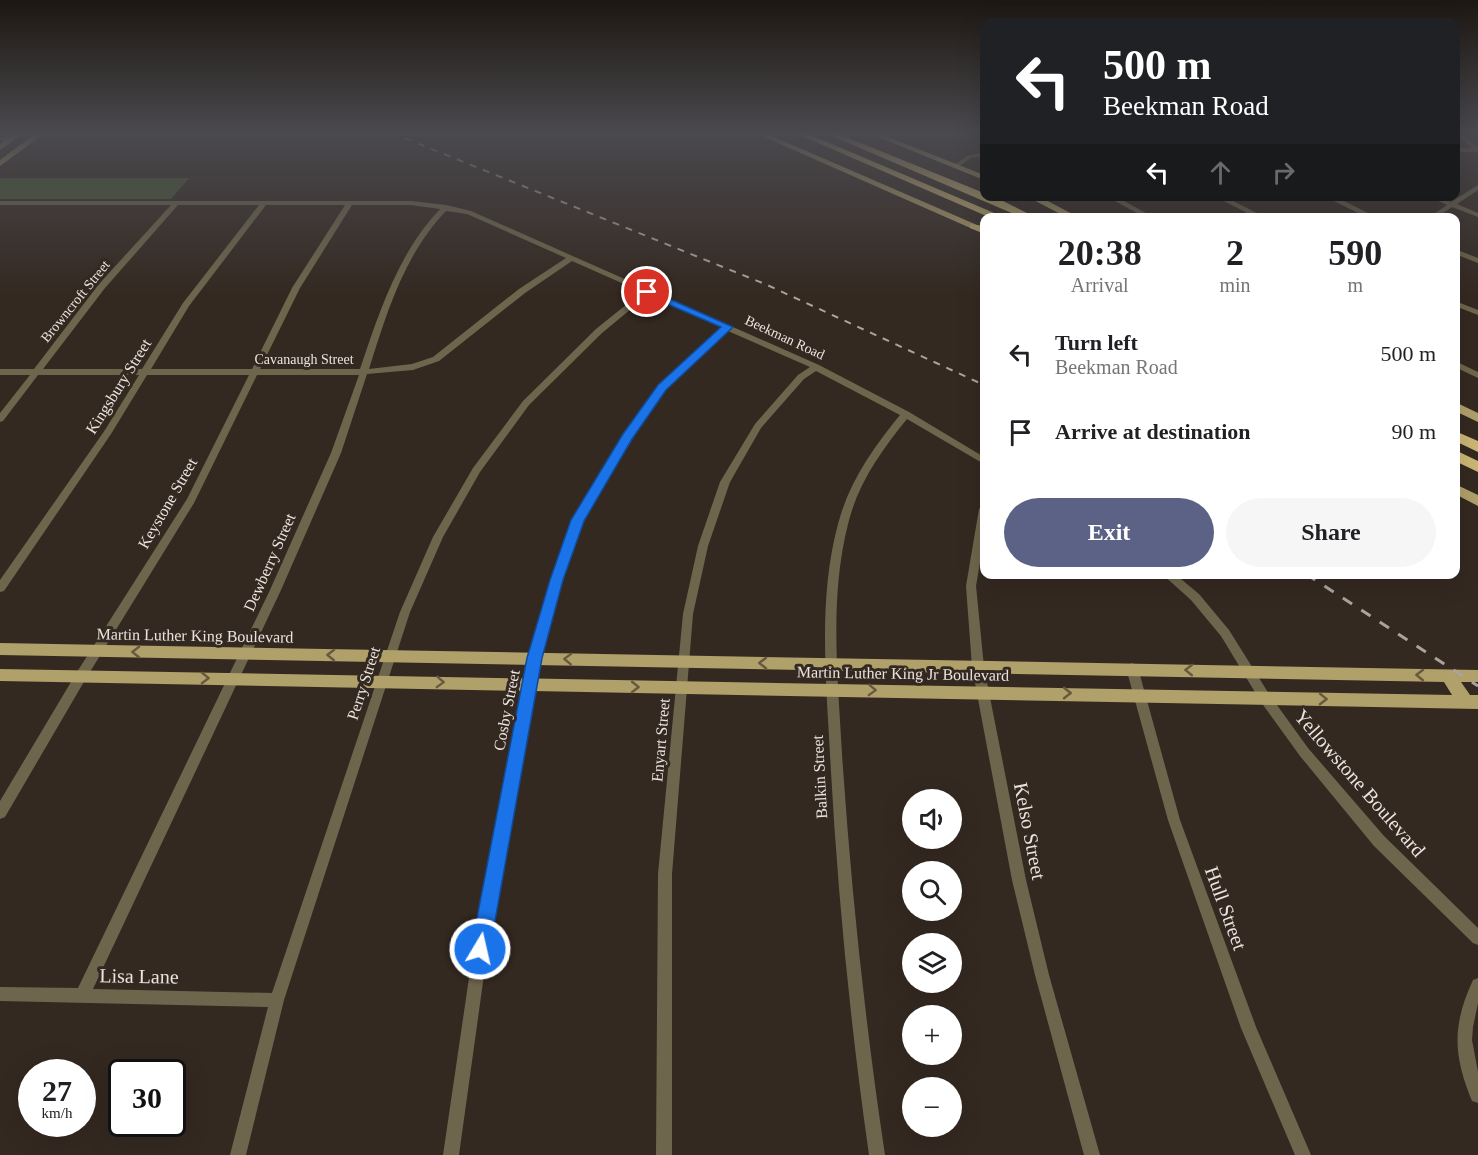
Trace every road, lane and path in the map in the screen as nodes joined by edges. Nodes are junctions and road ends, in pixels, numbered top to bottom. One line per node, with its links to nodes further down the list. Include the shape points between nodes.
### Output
1 (884, 187): 28 (main road)
2 (927, 187): 20 (highway)
3 (962, 187): 5 (highway)
4 (1478, 187): 6 (street)
5 (980, 194)
6 (1460, 199)
7 (995, 201): 21 (highway)
8 (1040, 201): 22 (main road)
9 (1119, 201): 23 (street)
10 (1228, 201): 24 (street)
11 (1338, 201): 25 (street)
12 (1443, 201): 18 (street)
13 (1458, 201): 18 (street)
14 (0, 203): 15 (street, Beekman Road)
15 (176, 203): 16 (street, Beekman Road); 40 (street, Browncroft Street, via 102,286)
16 (264, 203): 17 (street, Beekman Road); 38 (street, Kingsbury Street, via 199,286)
17 (350, 203): 19 (street, Beekman Road); 41 (street, Keystone Street, via 296,288)
18 (1452, 205): 26 (street); 27 (street)
19 (446, 207): 30 (street, Beekman Road, via 469,212); 42 (street, Dewberry Street, via 419,235)
20 (989, 213)
21 (1021, 213)
22 (1066, 213)
23 (1142, 213)
24 (1253, 213)
25 (1365, 213)
26 (1439, 213)
27 (1478, 215)
28 (980, 229)
29 (1460, 253): 31 (street)
30 (572, 258): 32 (street, Beekman Road); 42 (street, Cavanaugh Street, via 522,291 436,359 413,368)
31 (1478, 261)
32 (647, 292): 35 (street, Beekman Road); 61 (street, Perry Street, via 599,331 526,403 476,470 438,537)
33 (1460, 305): 34 (street)
34 (1478, 313)
35 (728, 327): 37 (street, Beekman Road); 62 (street, Cosby Street, via 662,387 577,520)
36 (1460, 366): 43 (street)
37 (816, 367): 45 (street, Beekman Road); 63 (street, Enyart Street, via 801,377 758,426 725,482 702,546 688,614)
38 (144, 371): 40 (street, Cavanaugh Street); 41 (street, Cavanaugh Street); 57 (street, Kingsbury Street, via 108,432)
39 (0, 372): 40 (street, Cavanaugh Street)
40 (36, 372): 47 (street, Browncroft Street)
41 (254, 372): 42 (street, Cavanaugh Street); 59 (street, Keystone Street, via 191,500)
42 (364, 372): 60 (street, Dewberry Street, via 337,450)
43 (1478, 375)
44 (1460, 409): 46 (main road)
45 (906, 414): 51 (street, Beekman Road); 64 (street, Balkin Street, via 853,492 834,575)
46 (1478, 418)
47 (0, 420)
48 (1460, 438): 49 (highway)
49 (1478, 447)
50 (1460, 458): 52 (highway)
51 (980, 459)
52 (1478, 468)
53 (1460, 491): 54 (main road)
54 (1478, 501)
55 (980, 533): 65 (street, Kelso Street, via 971,586)
56 (1173, 579): 67 (street, via 1195,597 1225,633)
57 (0, 588)
58 (0, 649): 59 (main road, Martin Luther King Boulevard)
59 (98, 651): 60 (main road, Martin Luther King Boulevard, one-way to 59); 69 (street, Keystone Street)
60 (245, 654): 61 (main road, Martin Luther King Boulevard, one-way to 60); 72 (street, Dewberry Street)
61 (390, 656): 62 (main road, Martin Luther King Jr Boulevard); 73 (street, Perry Street)
62 (535, 658): 63 (main road, Martin Luther King Jr Boulevard, one-way to 62); 74 (street, Cosby Street)
63 (684, 663): 64 (main road, Martin Luther King Jr Boulevard, one-way to 63); 75 (street, Enyart Street)
64 (833, 663): 65 (main road, Martin Luther King Jr Boulevard); 76 (street, Balkin Street)
65 (978, 667): 66 (main road, Martin Luther King Jr Boulevard); 77 (street, Kelso Street)
66 (1132, 669): 67 (main road, Martin Luther King Jr Boulevard, one-way to 66); 78 (street, Hull Street)
67 (1247, 671): 70 (main road, Martin Luther King Jr Boulevard, one-way to 67); 79 (street, Yellowstone Boulevard)
68 (0, 675): 69 (main road)
69 (81, 676): 72 (main road, one-way to 72); 81 (street, Keystone Street)
70 (1448, 676): 71 (main road, Martin Luther King Jr Boulevard); 80 (main road)
71 (1478, 676)
72 (232, 679): 73 (main road, Martin Luther King Jr Boulevard); 85 (street, Dewberry Street)
73 (381, 680): 74 (main road, Martin Luther King Jr Boulevard, one-way to 74); 86 (street, Perry Street)
74 (529, 684): 75 (main road, Martin Luther King Jr Boulevard, one-way to 75); 89 (street, Cosby Street, via 487,903)
75 (681, 688): 76 (main road, Martin Luther King Jr Boulevard); 90 (street, Enyart Street, via 664,874)
76 (833, 689): 77 (main road, Martin Luther King Jr Boulevard, one-way to 77); 91 (street, Balkin Street, via 842,860 863,1063)
77 (983, 693): 78 (main road, Martin Luther King Jr Boulevard, one-way to 78); 92 (street, Kelso Street, via 1019,880)
78 (1139, 693): 79 (main road, Martin Luther King Jr Boulevard); 93 (street, Hull Street, via 1174,820 1249,1028)
79 (1265, 698): 80 (main road, Martin Luther King Jr Boulevard, one-way to 80); 82 (street, Yellowstone Boulevard, via 1304,752 1379,841)
80 (1471, 701)
81 (0, 813)
82 (1478, 938)
83 (1478, 985): 87 (street, via 1463,1026 1464,1051)
84 (0, 994): 85 (street, Lisa Lane)
85 (82, 996): 86 (street, Lisa Lane)
86 (277, 1000): 88 (street, Perry Street)
87 (1478, 1095)
88 (238, 1155)
89 (451, 1155)
90 (664, 1155)
91 (877, 1155)
92 (1092, 1155)
93 (1302, 1155)

